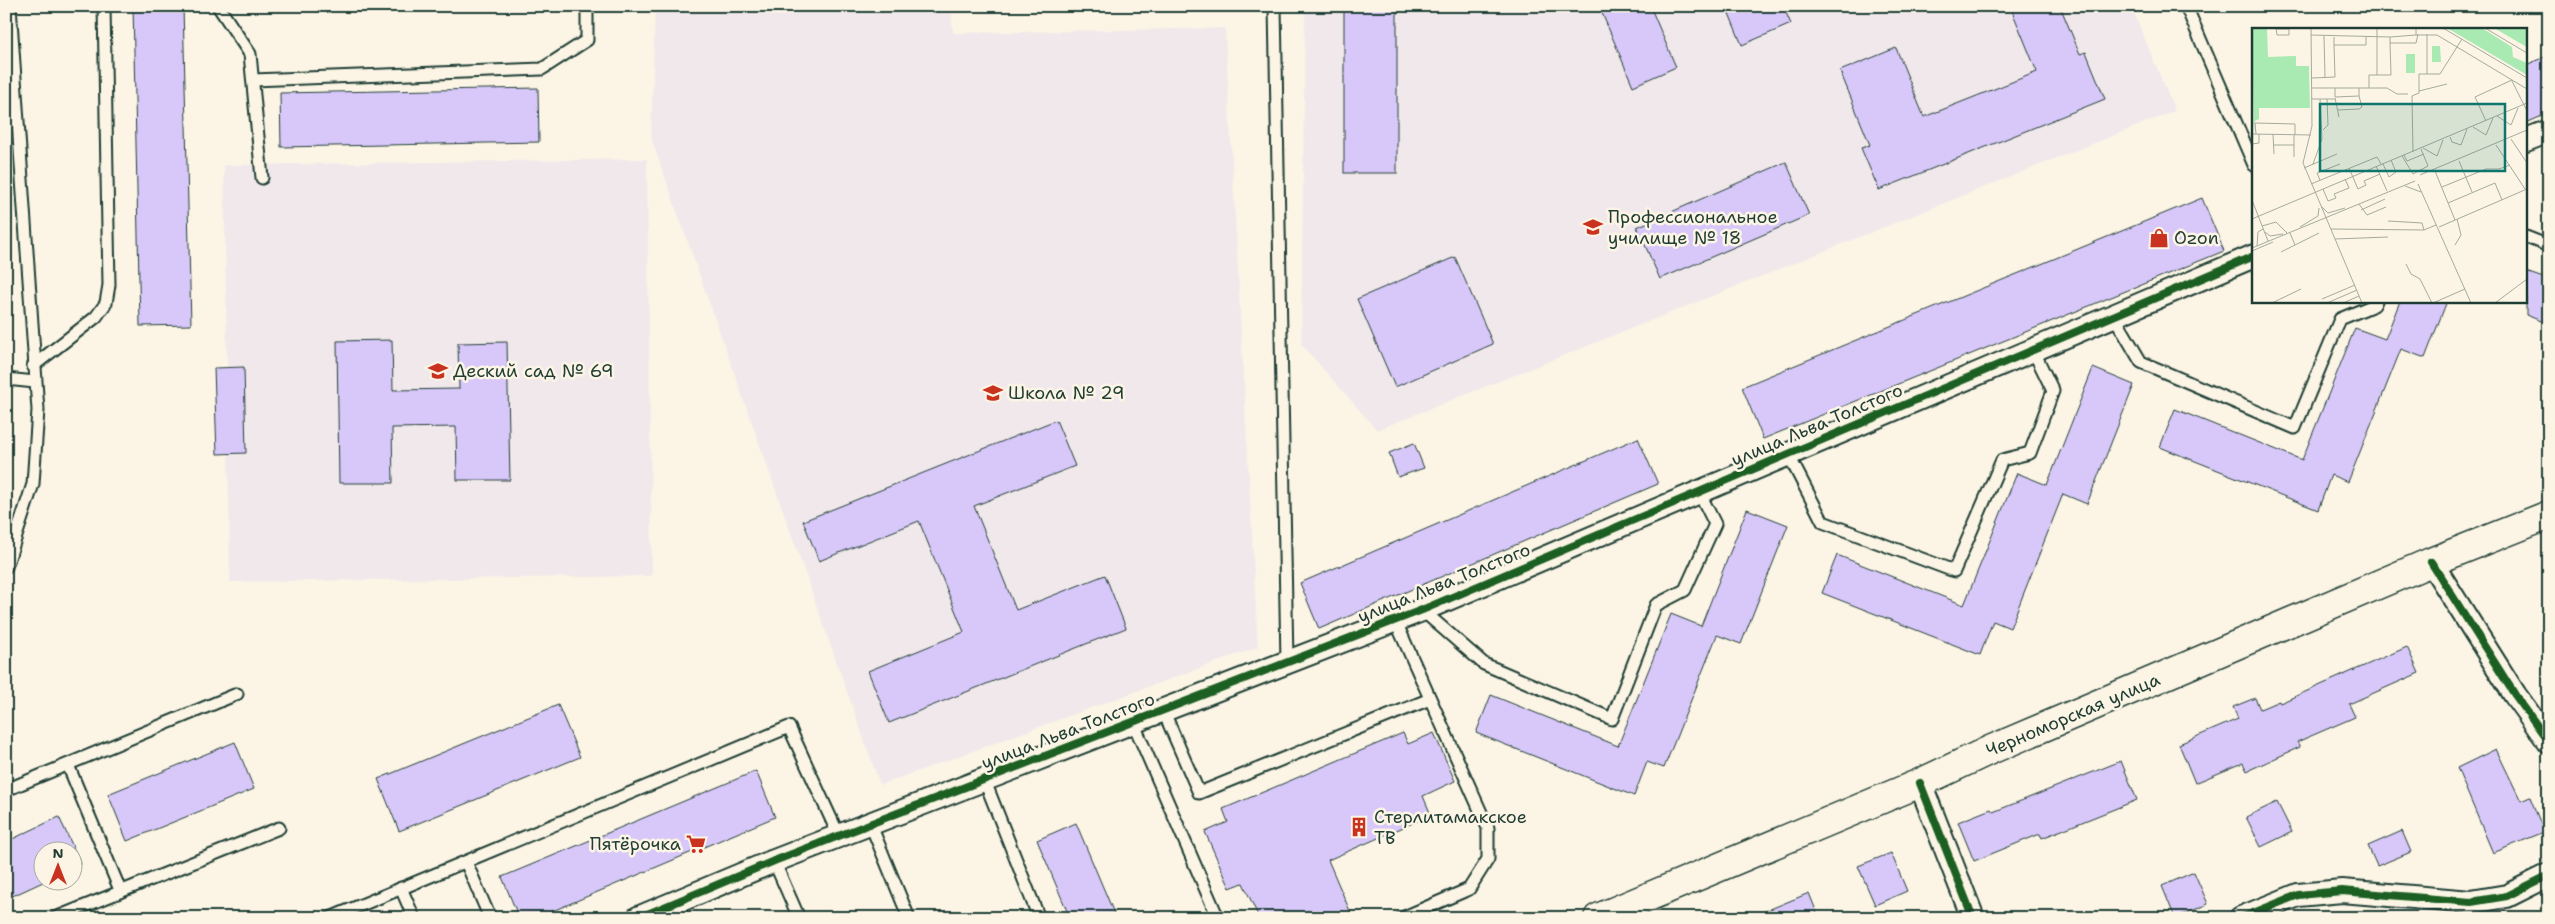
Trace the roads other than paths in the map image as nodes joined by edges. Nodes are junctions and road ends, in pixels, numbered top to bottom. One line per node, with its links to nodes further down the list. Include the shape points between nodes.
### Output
1 (10, 6): 18 (lane)
2 (104, 6): 18 (lane, via 109,285 106,303 96,317)
3 (218, 6): 7 (lane, via 250,54)
4 (587, 6): 7 (lane, via 587,40 542,69)
5 (1275, 6): 28 (lane)
6 (2186, 6): 10 (lane)
7 (253, 80): 11 (lane)
8 (2549, 131): 9 (street)
9 (2528, 139)
10 (2252, 160)
11 (262, 178)
12 (2528, 238): 13 (lane)
13 (2549, 246)
14 (2252, 257): 16 (street, улица Льва Толстого)
15 (2376, 302): 16 (lane, via 2340,319 2295,428 2141,362)
16 (2114, 316): 17 (street, улица Льва Толстого)
17 (2033, 350): 21 (street, улица Льва Толстого); 21 (lane, via 2052,391 2030,453 2002,460 1954,571 1823,522)
18 (34, 366): 20 (lane)
19 (6, 379): 20 (lane)
20 (35, 382): 25 (lane, via 38,410 33,484)
21 (1788, 454): 22 (street, улица Льва Толстого)
22 (1699, 492): 26 (street, улица Льва Толстого); 26 (lane, via 1715,524 1686,590 1656,606 1612,720 1484,664)
23 (2549, 515): 24 (main road, Черноморская улица)
24 (2432, 562): 33 (street, via 2515,695); 36 (main road, Черноморская улица, via 1990,750)
25 (6, 567)
26 (1422, 610): 27 (street, улица Льва Толстого)
27 (1395, 620): 28 (street, улица Льва Толстого); 30 (lane)
28 (1287, 662): 31 (street, улица Льва Толстого)
29 (237, 694): 34 (lane)
30 (1430, 699): 31 (lane, via 1199,793); 55 (lane, via 1488,828 1488,859 1469,889)
31 (1163, 710): 32 (street, улица Льва Толстого)
32 (1133, 722): 35 (street, улица Льва Толстого); 54 (lane)
33 (2549, 742)
34 (68, 765): 37 (lane); 45 (lane)
35 (984, 780): 38 (street, улица Льва Толстого); 53 (lane)
36 (1920, 783): 56 (main road, Черноморская улица); 57 (street)
37 (6, 790)
38 (870, 823): 40 (street, улица Льва Толстого); 52 (lane)
39 (279, 828): 45 (lane)
40 (838, 836): 41 (street, улица Льва Толстого); 42 (lane, via 788,727)
41 (774, 861): 50 (street, улица Льва Толстого); 51 (lane)
42 (466, 862): 44 (lane); 49 (lane)
43 (2549, 875): 58 (street, via 2507,896 2471,902 2342,891 2298,895)
44 (401, 888): 47 (lane); 48 (lane)
45 (120, 890): 46 (lane)
46 (55, 918)
47 (330, 918)
48 (414, 918)
49 (490, 918)
50 (638, 918)
51 (799, 918)
52 (909, 918)
53 (1039, 918)
54 (1218, 918)
55 (1402, 918)
56 (1598, 918)
57 (1973, 918)
58 (2241, 918)

